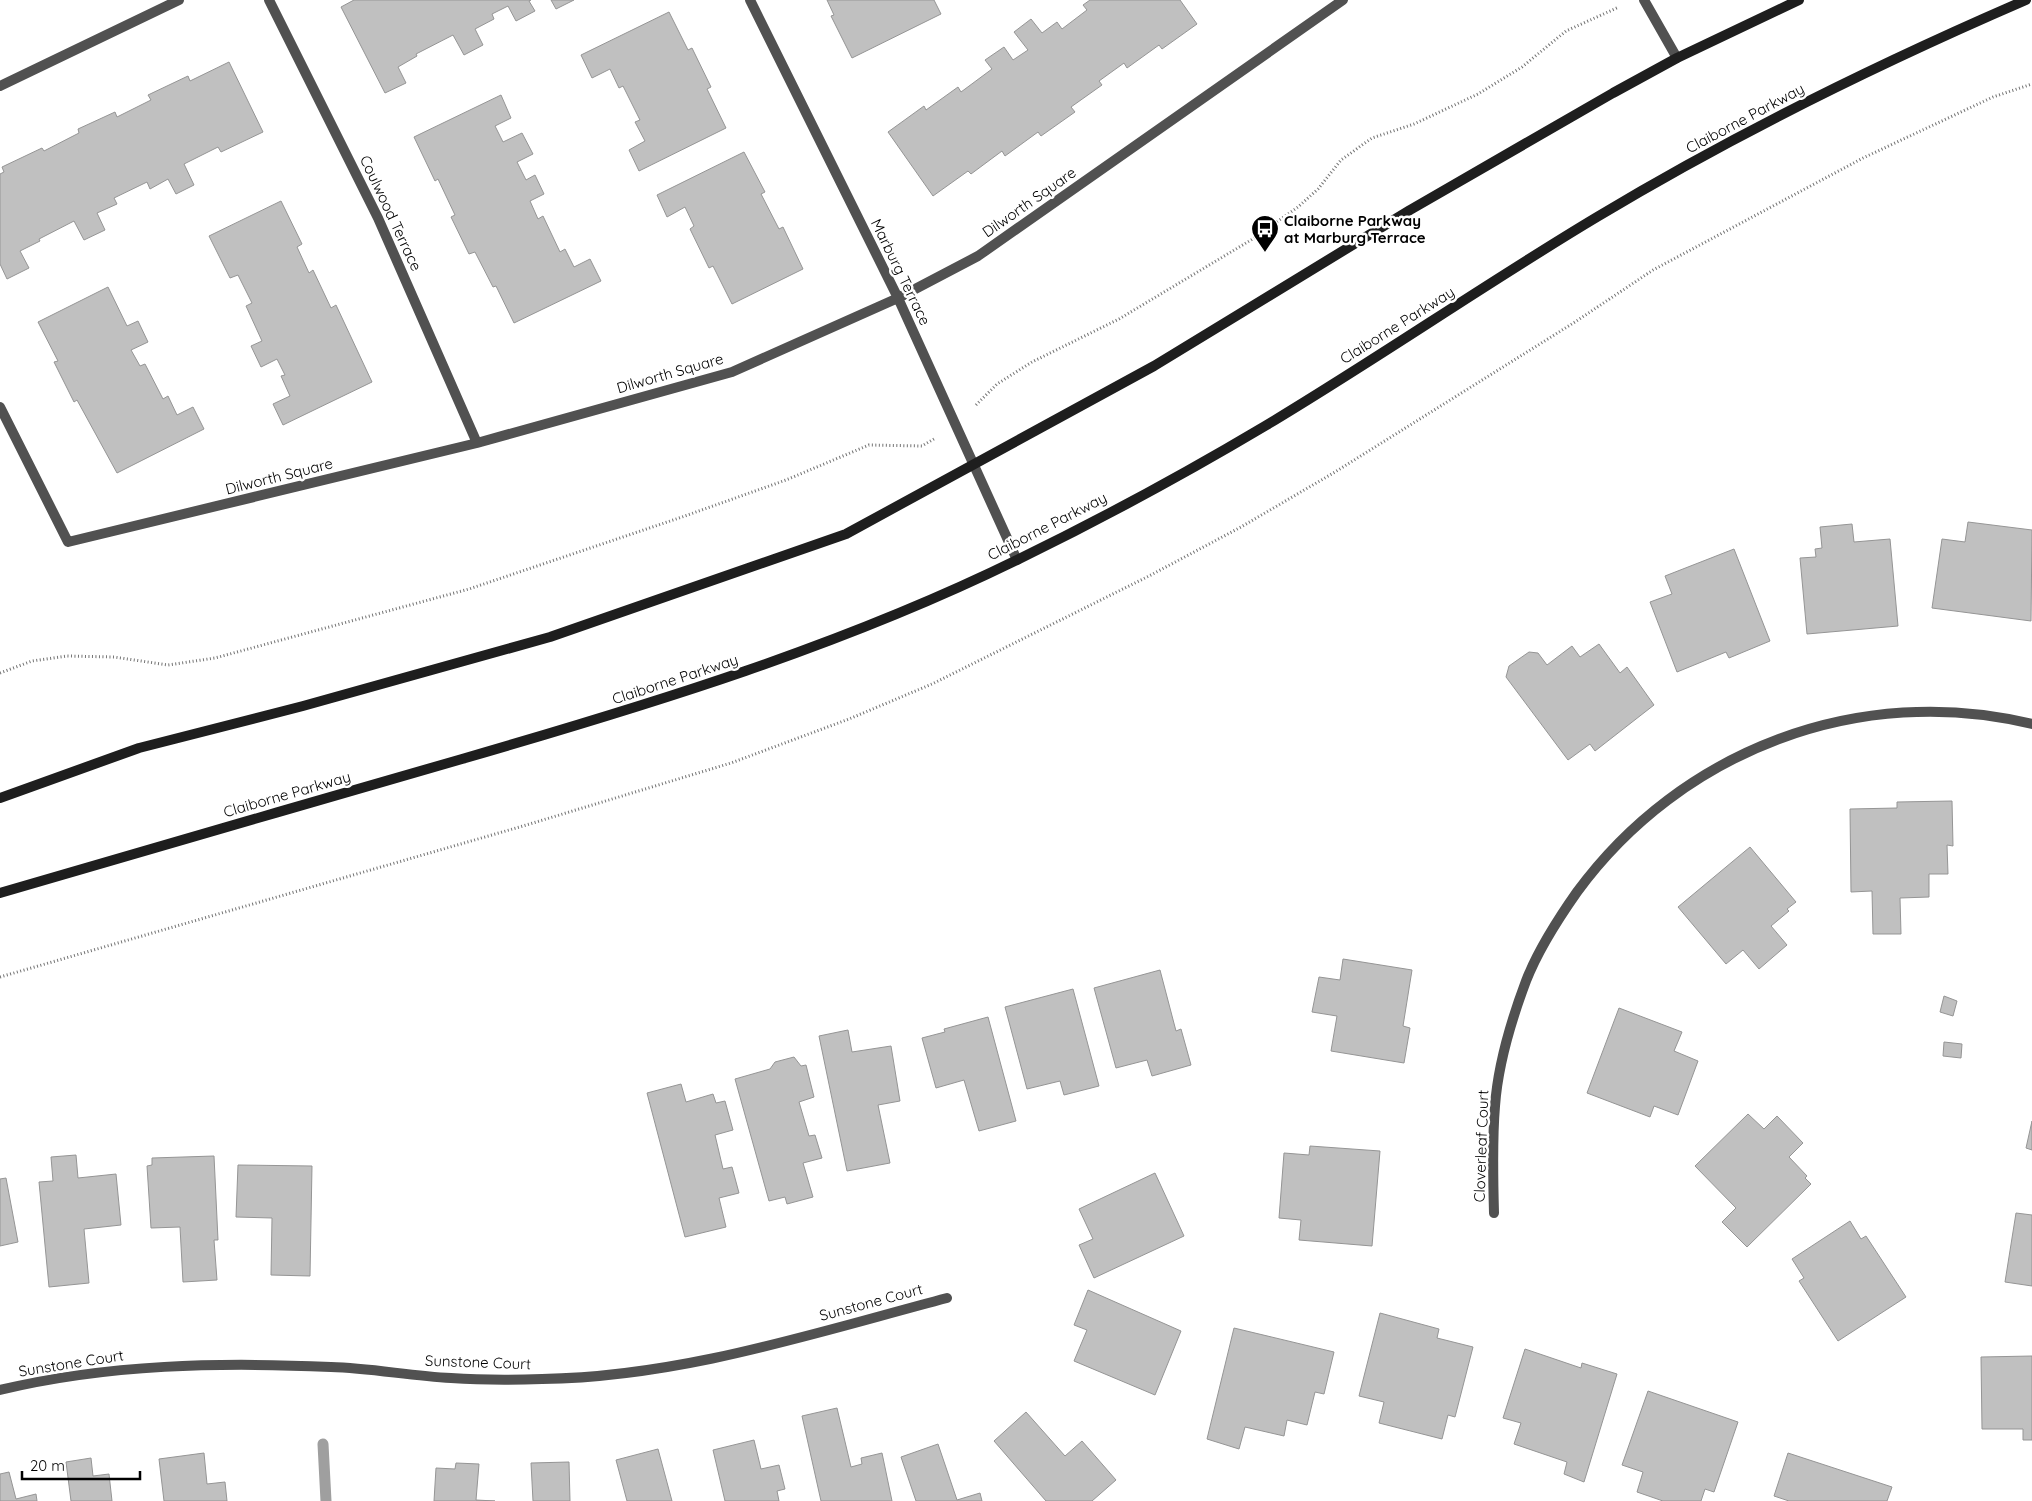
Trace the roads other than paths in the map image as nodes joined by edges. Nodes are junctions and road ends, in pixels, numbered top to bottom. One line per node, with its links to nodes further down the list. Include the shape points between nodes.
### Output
1 (179, 0): 9 (street)
2 (270, 0): 12 (street, Coulwood Terrace, via 378,218)
3 (750, 0): 10 (street, Marburg Terrace)
4 (1343, 0): 10 (street, Dilworth Square, via 978,256)
5 (1644, 0): 8 (street)
6 (1798, 0): 8 (main road)
7 (2026, 0): 14 (main road, Claiborne Parkway, via 1912,49 1753,128 1598,216 1267,425)
8 (1678, 58): 13 (main road, via 1410,210 1154,366)
9 (0, 86)
10 (898, 298): 12 (street, Dilworth Square, via 732,372); 13 (street, Marburg Terrace)
11 (0, 407): 12 (street, Dilworth Square, via 68,542)
12 (477, 443)
13 (975, 464): 14 (street, Marburg Terrace); 16 (main road, via 846,534 550,637 139,748)
14 (1017, 560): 17 (main road, Claiborne Parkway, via 906,609 764,665 620,714)
15 (2032, 724): 18 (street, Cloverleaf Court, via 2006,717 1945,711 1868,715 1809,728 1744,752 1685,786 1642,819 1599,862 1559,918 1527,979 1505,1044 1495,1104)
16 (0, 798)
17 (0, 893)
18 (1494, 1213)
19 (947, 1298): 20 (street, Sunstone Court, via 703,1362 622,1373 544,1379 450,1378 333,1367 226,1364 142,1368 37,1381)
20 (0, 1390)

